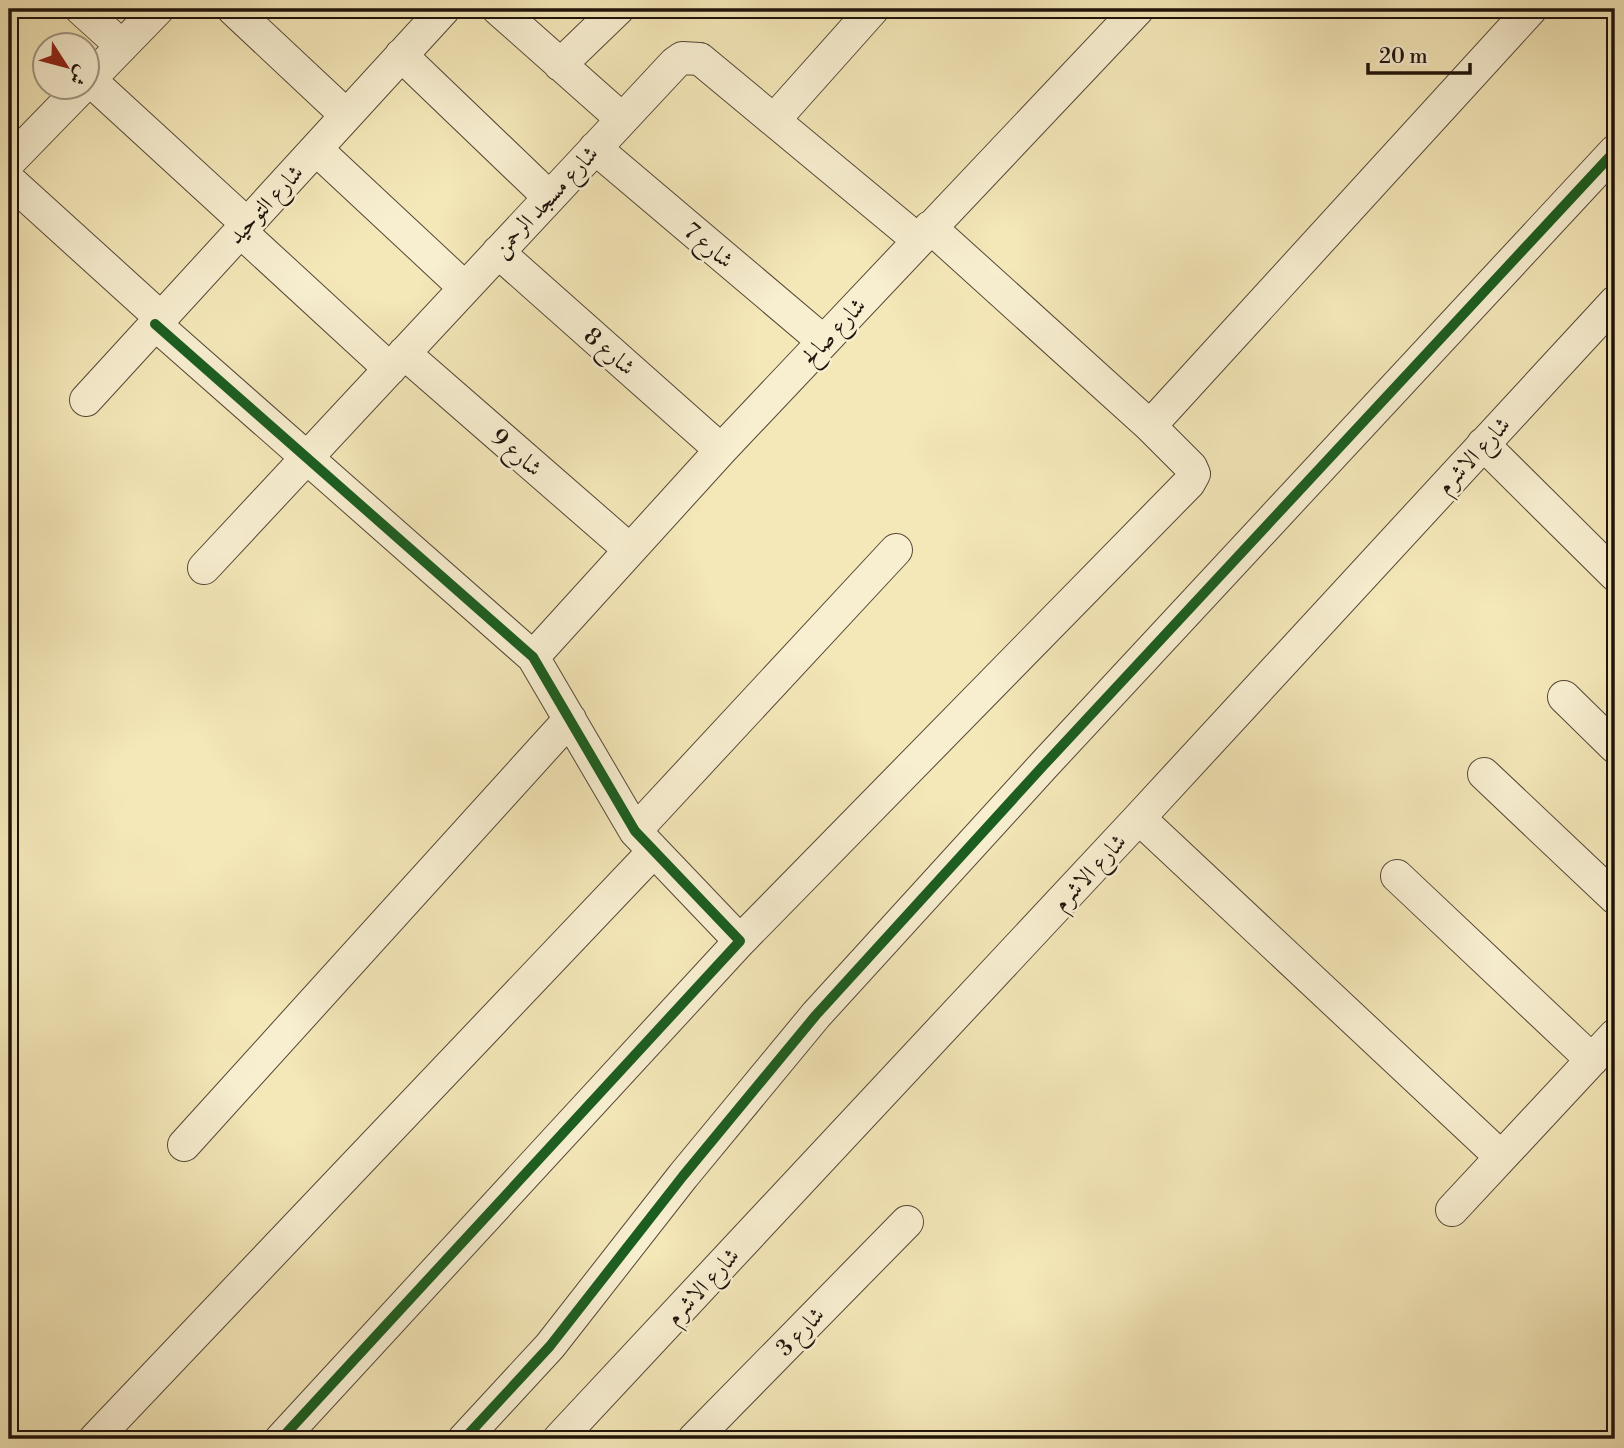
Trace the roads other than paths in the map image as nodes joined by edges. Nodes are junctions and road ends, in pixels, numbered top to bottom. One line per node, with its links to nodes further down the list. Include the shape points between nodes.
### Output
1 (81, 9): 10 (street)
2 (158, 9): 10 (street)
3 (233, 9): 16 (street)
4 (444, 9): 11 (street, شارع التوحيد)
5 (498, 9): 12 (street)
6 (618, 9): 12 (street)
7 (873, 9): 18 (street)
8 (1138, 9): 26 (street, شارع صالح)
9 (1531, 9): 34 (street)
10 (122, 46): 13 (street)
11 (401, 55): 16 (street, شارع التوحيد); 24 (street)
12 (560, 65): 17 (street)
13 (102, 67)
14 (102, 98): 25 (street, شارع 9)
15 (67, 102): 22 (street)
16 (346, 115): 20 (street, شارع التوحيد)
17 (621, 120): 18 (street, شارع مسجد الرحمن, via 675,63 691,57 700,59); 19 (street, شارع مسجد الرحمن)
18 (774, 120): 26 (street, شارع مسجد الرحمن)
19 (595, 148): 24 (street, شارع مسجد الرحمن); 31 (street, شارع 7)
20 (316, 149): 25 (street, شارع التوحيد); 28 (street)
21 (1615, 151): 60 (street, via 816,1015 550,1346)
22 (9, 162)
23 (9, 180): 30 (street)
24 (549, 197): 27 (street, شارع مسجد الرحمن)
25 (243, 228): 30 (street, شارع التوحيد); 32 (street, شارع 9)
26 (924, 234): 31 (street, شارع صالح); 34 (street, شارع مسجد الرحمن)
27 (498, 253): 28 (street, شارع مسجد الرحمن); 36 (street, شارع 8)
28 (465, 288): 32 (street, شارع مسجد الرحمن)
29 (1615, 302): 35 (street, شارع الاشرم)
30 (158, 321): 33 (street, شارع التوحيد); 37 (street)
31 (823, 341): 36 (street, شارع صالح)
32 (397, 361): 37 (street, شارع مسجد الرحمن); 38 (street, شارع 9)
33 (86, 400)
34 (1150, 426): 51 (street, شارع مسجد الرحمن, via 1191,467 1194,474 1189,483)
35 (1483, 444): 41 (street); 47 (street, شارع الاشرم)
36 (721, 450): 38 (street, شارع صالح)
37 (307, 458): 40 (street, شارع مسجد الرحمن); 42 (street)
38 (630, 550): 42 (street, شارع صالح)
39 (896, 550): 48 (street)
40 (204, 568)
41 (1615, 575)
42 (533, 657): 44 (street)
43 (1564, 697): 45 (street)
44 (570, 719): 48 (street); 54 (street)
45 (1615, 747)
46 (1484, 774): 50 (street)
47 (1139, 818): 55 (street); 61 (street, شارع الاشرم)
48 (645, 841): 51 (street); 58 (street)
49 (1397, 876): 53 (street)
50 (1615, 898)
51 (740, 940): 59 (street)
52 (1615, 1035): 53 (street)
53 (1591, 1060): 55 (street)
54 (184, 1144)
55 (1501, 1157): 56 (street)
56 (1452, 1210)
57 (907, 1222): 62 (street, شارع 3)
58 (95, 1439)
59 (281, 1439)
60 (464, 1439)
61 (559, 1439)
62 (694, 1439)

